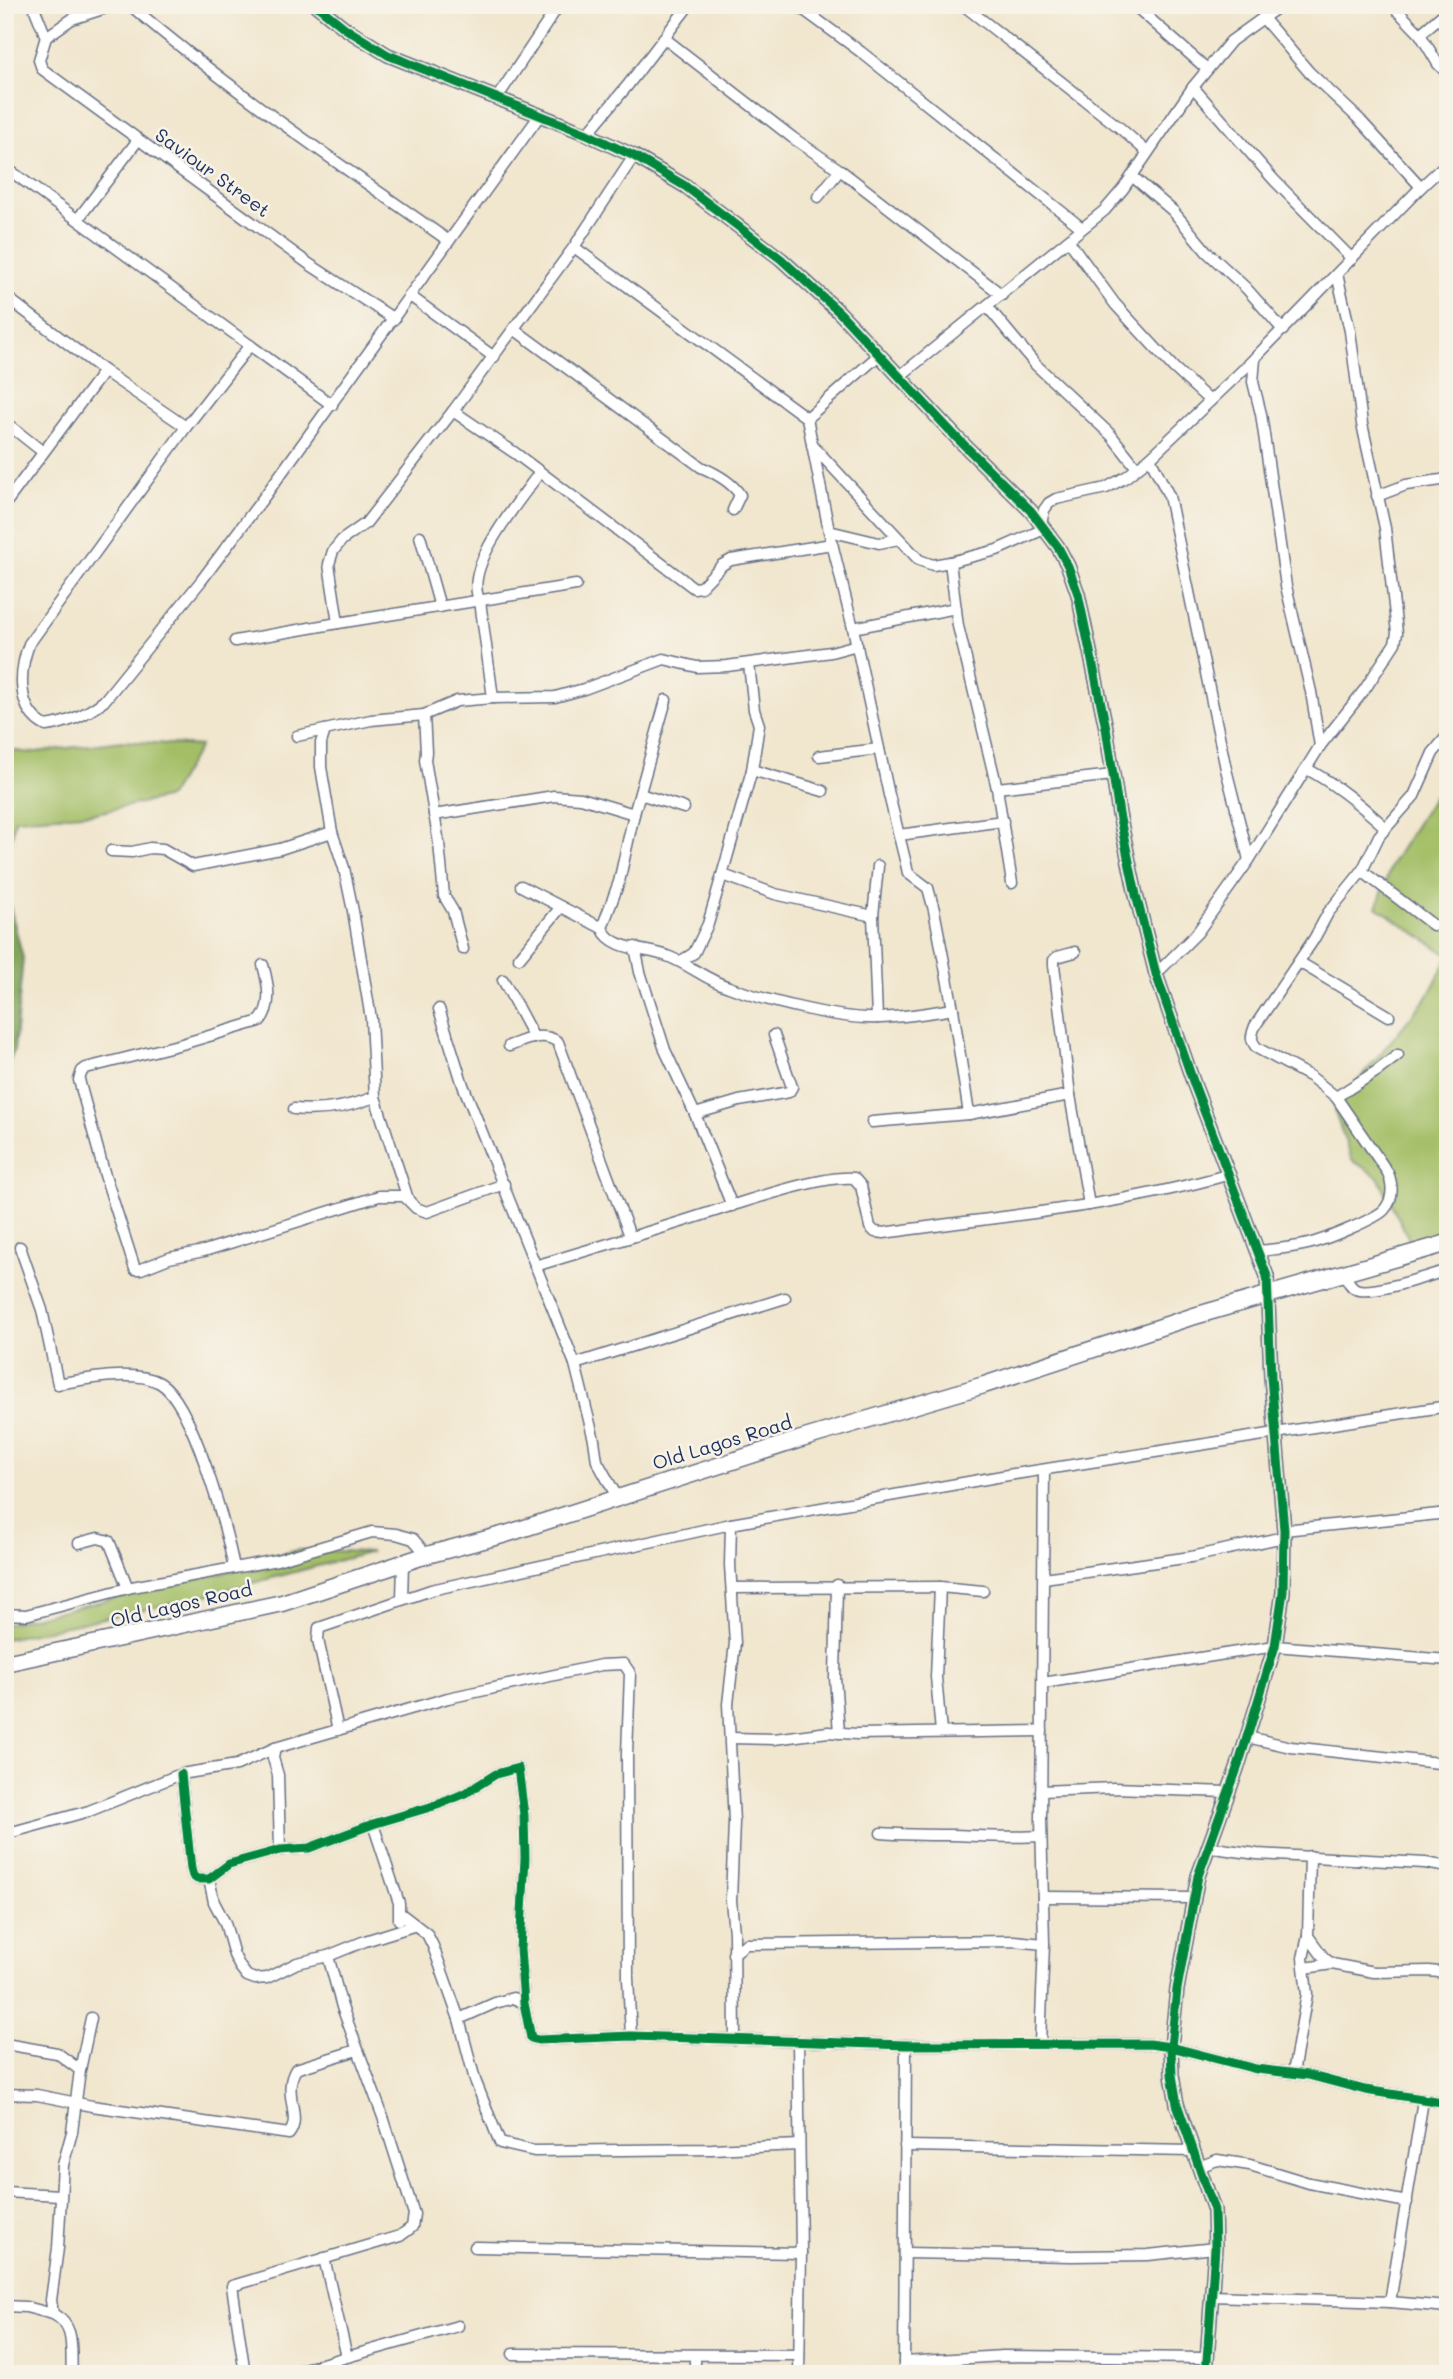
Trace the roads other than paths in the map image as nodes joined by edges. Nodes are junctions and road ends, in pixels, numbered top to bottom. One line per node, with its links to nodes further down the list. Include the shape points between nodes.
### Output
1 (33, 5): 15 (street)
2 (116, 5): 15 (street, via 72,19)
3 (130, 5): 34 (street, via 262,109)
4 (316, 5): 20 (street, via 388,55)
5 (689, 5): 16 (street)
6 (797, 5): 33 (street)
7 (962, 5): 24 (street)
8 (1134, 5): 17 (street)
9 (1392, 5): 14 (street)
10 (558, 6): 20 (street)
11 (1276, 6): 13 (street)
12 (1448, 10): 14 (street)
13 (1263, 18): 17 (street, via 1231,41); 30 (street)
14 (1420, 34): 18 (street)
15 (46, 37): 23 (street, Saviour Street, via 39,60 42,69)
16 (664, 38): 22 (street); 28 (street)
17 (1207, 69): 19 (street)
18 (1448, 74)
19 (1193, 87): 24 (street); 37 (street, via 1274,180)
20 (497, 98): 21 (street)
21 (540, 116): 22 (street); 34 (street)
22 (587, 134): 25 (street)
23 (138, 140): 32 (street); 43 (street, Saviour Street, via 309,264)
24 (1147, 152): 29 (street)
25 (634, 156): 36 (street); 47 (street, via 685,186 781,259)
26 (1448, 162): 30 (street)
27 (5, 167): 32 (street)
28 (841, 170): 31 (street); 39 (street)
29 (1132, 176): 33 (street, via 1105,210); 45 (street, via 1172,211)
30 (1420, 187): 37 (street)
31 (818, 197)
32 (78, 219): 46 (street)
33 (1082, 228): 35 (street)
34 (449, 241): 41 (street)
35 (1069, 241): 39 (street); 54 (street, via 1115,304)
36 (574, 247): 44 (street); 57 (street)
37 (1352, 259): 38 (street)
38 (1337, 274): 45 (street); 66 (street)
39 (1002, 295): 42 (street)
40 (5, 296): 50 (street)
41 (410, 296): 43 (street); 48 (street)
42 (987, 306): 52 (street); 63 (street, via 1036,365 1111,435)
43 (394, 319): 55 (street)
44 (513, 329): 48 (street); 68 (street, via 738,491)
45 (1283, 330): 49 (street)
46 (250, 345): 55 (street); 59 (street)
47 (879, 355): 52 (street); 57 (street)
48 (494, 357): 56 (street)
49 (1255, 359): 51 (street); 53 (street)
50 (104, 370): 59 (street); 61 (street)
51 (1240, 374): 53 (street); 54 (street)
52 (900, 376): 69 (street)
53 (1253, 382): 87 (street, via 1286,586)
54 (1210, 401): 62 (street)
55 (332, 405): 59 (street, via 201,581 104,701 79,718 46,726 25,706 22,689 29,644)
56 (453, 411): 64 (street); 79 (street, via 366,523 333,551 329,564)
57 (807, 418): 60 (street)
58 (5, 422): 61 (street)
59 (186, 427)
60 (812, 445): 70 (street); 72 (street)
61 (43, 452): 67 (street)
62 (1150, 458): 63 (street); 109 (street, via 1169,496)
63 (1137, 468): 69 (street, via 1106,488 1049,503)
64 (540, 472): 73 (street, via 694,588 701,587 731,559); 76 (street, via 486,550 477,589)
65 (1448, 478): 66 (street, via 1406,485)
66 (1377, 496): 89 (street, via 1385,528 1395,643)
67 (5, 504)
68 (733, 510)
69 (1043, 526): 74 (street, via 997,550); 97 (street, via 1058,547 1078,594)
70 (829, 531): 72 (street, via 879,543); 73 (street)
71 (420, 536): 77 (street)
72 (899, 539): 74 (street, via 919,560 933,565)
73 (832, 544): 80 (street)
74 (950, 562): 78 (street)
75 (576, 586): 76 (street)
76 (480, 601): 77 (street); 84 (street)
77 (440, 607): 79 (street)
78 (956, 608): 80 (street); 98 (street)
79 (338, 623): 81 (street)
80 (853, 628): 82 (street)
81 (235, 641)
82 (857, 645): 83 (street); 93 (street)
83 (749, 664): 84 (street, via 697,667 664,659 555,697); 96 (street, via 759,725)
84 (493, 698): 86 (street, via 457,701)
85 (666, 700): 100 (street)
86 (424, 715): 88 (street); 103 (street)
87 (1317, 722): 89 (street); 92 (street)
88 (325, 730): 91 (street); 106 (street, via 321,767)
89 (1331, 731): 92 (street)
90 (1448, 735): 105 (street, via 1433,753 1414,796)
91 (297, 736)
92 (1320, 746): 95 (street)
93 (879, 749): 94 (street); 107 (street)
94 (819, 756)
95 (1307, 769): 105 (street, via 1329,780); 109 (street)
96 (752, 770): 99 (street); 112 (street)
97 (1113, 775): 98 (street); 126 (street)
98 (997, 788): 104 (street)
99 (823, 791)
100 (640, 794): 101 (street); 102 (street)
101 (684, 808)
102 (634, 814): 103 (street, via 581,798 554,796); 118 (street, via 619,882)
103 (434, 815): 120 (street, via 444,896)
104 (1003, 821): 107 (street); 113 (street)
105 (1385, 828): 111 (street)
106 (332, 832): 108 (street, via 279,849 193,866 163,849); 137 (street, via 344,868 371,1019)
107 (899, 835): 129 (street, via 908,873 928,888)
108 (111, 851)
109 (1249, 860): 126 (street, via 1197,933)
110 (878, 866): 116 (street)
111 (1362, 871): 117 (street); 124 (street, via 1328,913)
112 (723, 875): 116 (street, via 775,894); 123 (street, via 702,942)
113 (1012, 883)
114 (521, 886): 115 (street)
115 (561, 907): 118 (street); 122 (street)
116 (873, 916): 131 (street)
117 (1433, 925)
118 (602, 928): 119 (street, via 615,943)
119 (635, 947): 123 (street); 140 (street, via 666,1050)
120 (463, 949)
121 (1075, 952): 136 (street, via 1054,960)
122 (519, 958)
123 (681, 961): 131 (street, via 729,988 807,1008)
124 (1299, 962): 130 (street); 138 (street, via 1255,1026 1252,1042)
125 (263, 965): 145 (street, via 268,1007 260,1021 86,1068 79,1075 134,1266 138,1270 379,1196)
126 (1156, 974): 143 (street)
127 (503, 980): 133 (street)
128 (439, 1009): 144 (street, via 463,1085)
129 (953, 1009): 131 (street); 141 (street)
130 (1389, 1016)
131 (877, 1018)
132 (774, 1035): 140 (street, via 792,1087 789,1092)
133 (534, 1038): 134 (street); 148 (street, via 550,1037 558,1042)
134 (509, 1046)
135 (1398, 1055): 138 (street)
136 (1070, 1096): 141 (street); 146 (street)
137 (375, 1097): 139 (street, via 332,1108); 145 (street)
138 (1336, 1097): 151 (street, via 1388,1173 1392,1185 1385,1209 1308,1244)
139 (294, 1109)
140 (695, 1114): 147 (street)
141 (969, 1114): 142 (street)
142 (872, 1122)
143 (1230, 1174): 146 (street); 151 (street)
144 (504, 1184): 145 (street, via 427,1212); 152 (street)
145 (408, 1199)
146 (1089, 1205): 147 (street, via 875,1232 855,1178 807,1185)
147 (732, 1206): 148 (street)
148 (630, 1236): 152 (street)
149 (1448, 1243): 154 (main road, Old Lagos Road)
150 (20, 1247): 168 (street, via 42,1310 58,1384 129,1377 164,1387 191,1429 223,1519)
151 (1258, 1251): 155 (street)
152 (535, 1266): 157 (street)
153 (1448, 1270): 154 (street, via 1365,1291 1355,1289)
154 (1344, 1272): 155 (main road, Old Lagos Road)
155 (1269, 1295): 159 (street); 161 (main road, Old Lagos Road)
156 (785, 1298): 157 (street)
157 (575, 1364): 161 (street, via 597,1461)
158 (1448, 1406): 159 (street)
159 (1276, 1433): 160 (street); 164 (street)
160 (1044, 1470): 163 (street); 169 (street)
161 (617, 1497): 166 (main road, Old Lagos Road)
162 (1448, 1513): 164 (street)
163 (731, 1524): 173 (street); 175 (street)
164 (1284, 1533): 169 (street, via 1191,1557); 177 (street, via 1283,1592)
165 (79, 1543): 172 (street, via 98,1538 109,1541)
166 (427, 1555): 167 (main road, Old Lagos Road); 168 (street, via 414,1539 372,1532 277,1560)
167 (403, 1563): 175 (street); 179 (main road, Old Lagos Road, via 282,1603)
168 (234, 1567): 172 (street)
169 (1044, 1578): 180 (street)
170 (837, 1586): 171 (street); 173 (street); 184 (street)
171 (940, 1587): 174 (street); 183 (street, via 936,1677)
172 (128, 1588): 176 (street, via 26,1615)
173 (732, 1588): 186 (street, via 736,1631 728,1704)
174 (983, 1591)
175 (402, 1600): 181 (street, via 319,1628)
176 (5, 1614)
177 (1275, 1646): 178 (street); 180 (street); 185 (street)
178 (1448, 1660)
179 (5, 1663)
180 (1043, 1683): 182 (street)
181 (338, 1730): 187 (street); 218 (street, via 448,1698 624,1664 630,1673)
182 (1042, 1731): 183 (street); 190 (street)
183 (941, 1732): 184 (street)
184 (839, 1733): 186 (street)
185 (1247, 1737): 188 (street, via 1291,1747); 191 (street)
186 (731, 1738): 206 (street)
187 (275, 1748): 189 (street, via 237,1765); 197 (street)
188 (1448, 1764)
189 (181, 1774): 194 (street, via 89,1811); 200 (street, via 191,1869 198,1879)
190 (1041, 1791): 191 (street); 195 (street)
191 (1227, 1792): 196 (street)
192 (373, 1824): 197 (street, via 309,1848); 203 (street); 215 (street, via 437,1805 496,1774 518,1768 524,1815 520,1949)
193 (881, 1833): 195 (street)
194 (5, 1834)
195 (1041, 1836): 201 (street)
196 (1207, 1847): 198 (street); 202 (street)
197 (280, 1850): 200 (street, via 229,1864)
198 (1310, 1856): 199 (street); 207 (street)
199 (1448, 1867)
200 (209, 1879): 211 (street, via 234,1955 247,1976 267,1978 297,1962)
201 (1043, 1897): 202 (street); 209 (street)
202 (1193, 1898): 224 (street)
203 (401, 1914): 204 (street); 205 (street)
204 (413, 1926): 205 (street); 217 (street, via 427,1934 433,1946)
205 (396, 1930): 211 (street)
206 (734, 1933): 208 (street); 210 (street)
207 (1308, 1936): 212 (street); 213 (street)
208 (746, 1944): 209 (street); 210 (street)
209 (1044, 1944): 222 (street)
210 (733, 1954): 219 (street)
211 (328, 1956): 225 (street)
212 (1332, 1964): 213 (street); 214 (street, via 1374,1972)
213 (1305, 1968): 227 (street, via 1306,2004)
214 (1448, 1973)
215 (524, 2003): 217 (street, via 513,1998); 218 (street, via 531,2038)
216 (91, 2018): 226 (street)
217 (459, 2019): 232 (street, via 475,2080 500,2143 534,2151)
218 (631, 2036): 219 (street)
219 (735, 2040): 220 (street)
220 (798, 2041): 223 (street); 232 (street)
221 (5, 2044): 226 (street, via 57,2053)
222 (1040, 2044): 223 (street); 224 (street)
223 (906, 2045): 233 (street)
224 (1171, 2047): 227 (street, via 1256,2069); 234 (street, via 1177,2104)
225 (357, 2050): 230 (street, via 296,2068 289,2090 294,2120 289,2134); 243 (street, via 414,2214 411,2227 400,2235)
226 (80, 2070): 230 (street)
227 (1293, 2073): 229 (street)
228 (5, 2094): 230 (street)
229 (1423, 2100): 231 (street); 238 (street)
230 (76, 2103): 237 (street)
231 (1448, 2103)
232 (799, 2144): 241 (street)
233 (905, 2146): 234 (street); 242 (street)
234 (1193, 2151): 235 (street)
235 (1199, 2168): 238 (street, via 1217,2160 1250,2165 1309,2183); 240 (street, via 1214,2210)
236 (5, 2192): 237 (street)
237 (60, 2195): 248 (street)
238 (1407, 2202): 245 (street)
239 (475, 2247): 241 (street)
240 (1215, 2248): 242 (street, via 1148,2255); 244 (street)
241 (801, 2253): 252 (street)
242 (905, 2253): 255 (street)
243 (324, 2258): 253 (street); 258 (street, via 232,2286)
244 (1211, 2296): 245 (street); 254 (street)
245 (1390, 2302): 247 (street)
246 (5, 2306): 248 (street)
247 (1448, 2307)
248 (53, 2314): 257 (street, via 69,2329)
249 (458, 2326): 253 (street)
250 (513, 2354): 251 (street)
251 (695, 2355): 252 (street); 260 (street)
252 (799, 2355): 261 (street)
253 (347, 2357): 256 (street)
254 (1207, 2358): 255 (street, via 1003,2356); 263 (street)
255 (904, 2362): 262 (street)
256 (309, 2371): 259 (street)
257 (72, 2374)
258 (245, 2374)
259 (286, 2374)
260 (695, 2374)
261 (799, 2374)
262 (904, 2374)
263 (1206, 2374)

